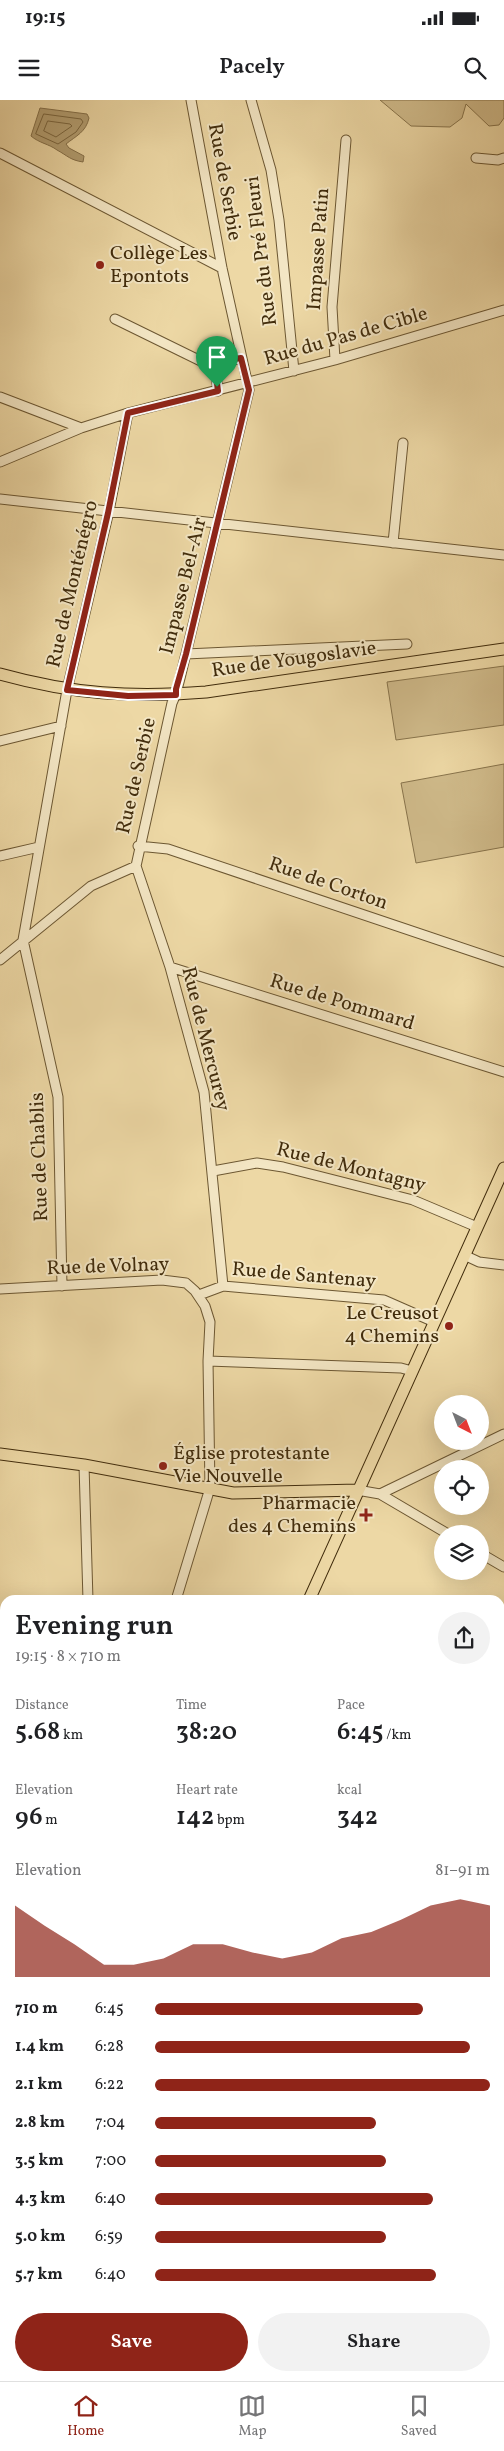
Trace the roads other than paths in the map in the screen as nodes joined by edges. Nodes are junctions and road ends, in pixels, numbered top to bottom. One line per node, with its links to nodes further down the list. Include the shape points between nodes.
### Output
1 (191, 100): 7 (street, Rue de Serbie)
2 (251, 100): 13 (street, Rue du Pré Fleuri, via 271,170 279,220)
3 (346, 140): 11 (street, Impasse Patin, via 332,306)
4 (0, 153): 7 (street)
5 (476, 158): 6 (street)
6 (504, 158)
7 (222, 268): 10 (street, Rue de Serbie)
8 (504, 310): 11 (street, Rue du Pas de Cible)
9 (115, 320): 12 (street)
10 (241, 358): 12 (street, via 227,360); 14 (street, Impasse Bel-Air)
11 (335, 360): 13 (street, Rue du Pas de Cible)
12 (215, 368): 15 (street)
13 (294, 371): 14 (street, Rue du Pas de Cible)
14 (248, 383): 15 (street, Rue du Pas de Cible); 23 (street, Impasse Bel-Air)
15 (218, 391): 17 (street, Rue du Pas de Cible)
16 (0, 397): 18 (street)
17 (128, 413): 18 (street, Rue du Pas de Cible); 22 (street, Rue de Monténégro)
18 (81, 428): 20 (street, Rue du Pas de Cible)
19 (403, 443): 24 (street)
20 (0, 462)
21 (0, 500): 22 (street)
22 (109, 510): 23 (street); 30 (street, Rue de Monténégro)
23 (217, 523): 24 (street); 28 (street, Impasse Bel-Air)
24 (393, 543): 25 (street)
25 (504, 555)
26 (406, 644): 28 (street)
27 (504, 649): 31 (main road, Rue de Yougoslavie)
28 (186, 654): 31 (street, Impasse Bel-Air)
29 (0, 674): 30 (main road, Rue de Yougoslavie)
30 (67, 690): 31 (main road, Rue de Yougoslavie, via 128,696); 32 (street, Rue de Monténégro)
31 (176, 695): 34 (street, Rue de Serbie)
32 (61, 726): 33 (street); 35 (street, Rue de Monténégro)
33 (0, 742)
34 (138, 846): 37 (street, Rue de Serbie); 40 (street, Rue de Corton, via 168,848)
35 (39, 847): 36 (street); 38 (street, Rue de Monténégro)
36 (0, 856)
37 (136, 866): 38 (street, via 91,886); 41 (street, Rue de Mercurey)
38 (23, 940): 39 (street); 48 (street, Rue de Chablis, via 58,1097)
39 (0, 960)
40 (504, 962)
41 (170, 967): 42 (street, Rue de Pommard); 44 (street, Rue de Mercurey, via 204,1092)
42 (504, 1072)
43 (504, 1168): 45 (main road)
44 (213, 1171): 45 (street, Rue de Montagny, via 257,1164 284,1167 413,1200); 49 (street, Rue de Mercurey)
45 (477, 1227): 46 (main road)
46 (464, 1255): 47 (street, via 479,1262); 52 (main road)
47 (504, 1265)
48 (62, 1286): 50 (street, Rue de Volnay); 51 (street, Rue de Volnay, via 177,1281 186,1283)
49 (223, 1286): 51 (street, Rue de Santenay); 52 (street, Rue de Santenay, via 384,1300)
50 (0, 1289)
51 (199, 1295): 53 (street, Rue de Volnay, via 210,1322)
52 (434, 1322): 54 (main road)
53 (208, 1361): 54 (street); 58 (street, Rue de Volnay)
54 (412, 1371): 59 (main road)
55 (504, 1434): 60 (street)
56 (0, 1454): 57 (main road)
57 (84, 1465): 58 (main road); 64 (street)
58 (210, 1488): 59 (main road, via 242,1493); 65 (street, Rue de Volnay)
59 (358, 1490): 60 (street); 66 (main road)
60 (380, 1494): 61 (street)
61 (434, 1526)
62 (489, 1558): 63 (street)
63 (504, 1567)
64 (88, 1595)
65 (178, 1595)
66 (310, 1595)

